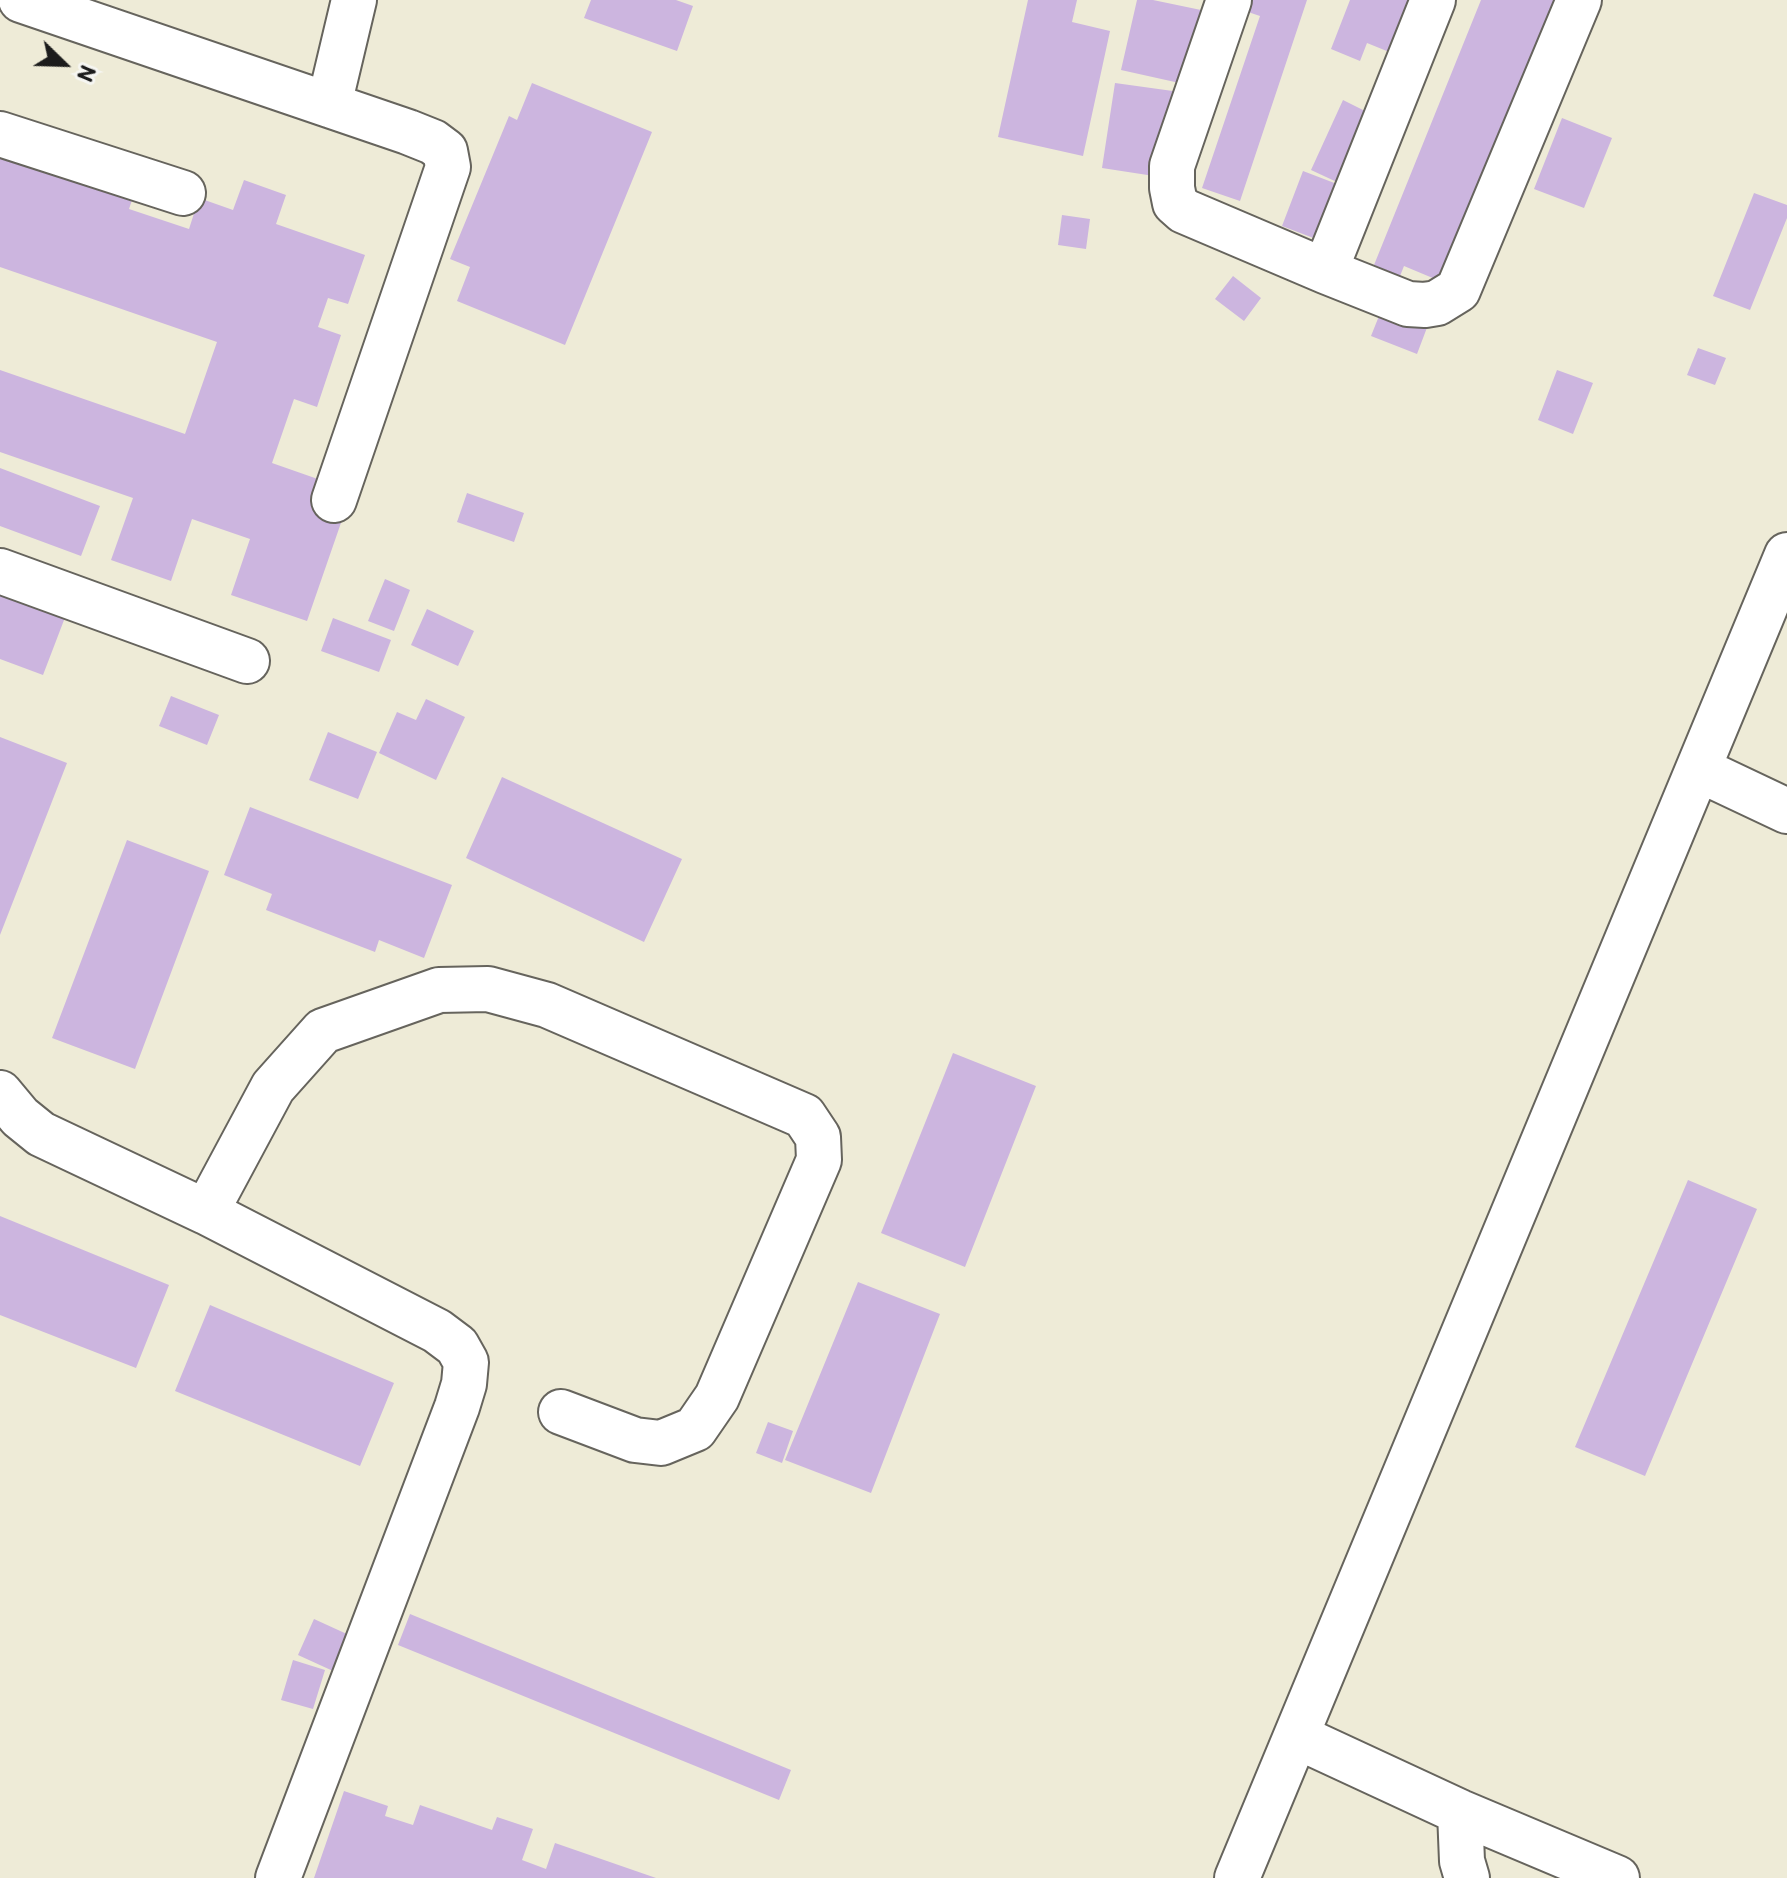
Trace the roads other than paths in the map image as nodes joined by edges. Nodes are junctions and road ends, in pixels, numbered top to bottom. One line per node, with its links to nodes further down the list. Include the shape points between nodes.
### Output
1 (21, 0): 6 (street)
2 (354, 0): 6 (street)
3 (1229, 0): 9 (street, via 1172,166 1175,203)
4 (1433, 0): 9 (street)
5 (1579, 0): 9 (street, via 1458,290 1437,303 1408,304)
6 (329, 105): 10 (street, via 433,142 445,151 448,167)
7 (0, 134): 8 (street)
8 (183, 193)
9 (1325, 271)
10 (334, 500)
11 (1787, 555): 14 (street)
12 (0, 571): 13 (street)
13 (247, 661)
14 (1698, 769): 15 (street); 19 (street)
15 (1787, 811)
16 (0, 1093): 17 (street, via 41,1134)
17 (206, 1212): 18 (street, via 273,1087 323,1031 439,990 488,989 547,1005 804,1116 818,1137 819,1160 717,1397 695,1429 661,1443 635,1440); 21 (street, via 437,1331 457,1346 466,1362 457,1407)
18 (561, 1412)
19 (1296, 1736): 20 (street); 22 (street)
20 (1460, 1812): 23 (street); 24 (street)
21 (278, 1878)
22 (1237, 1878)
23 (1467, 1878)
24 (1617, 1878)

